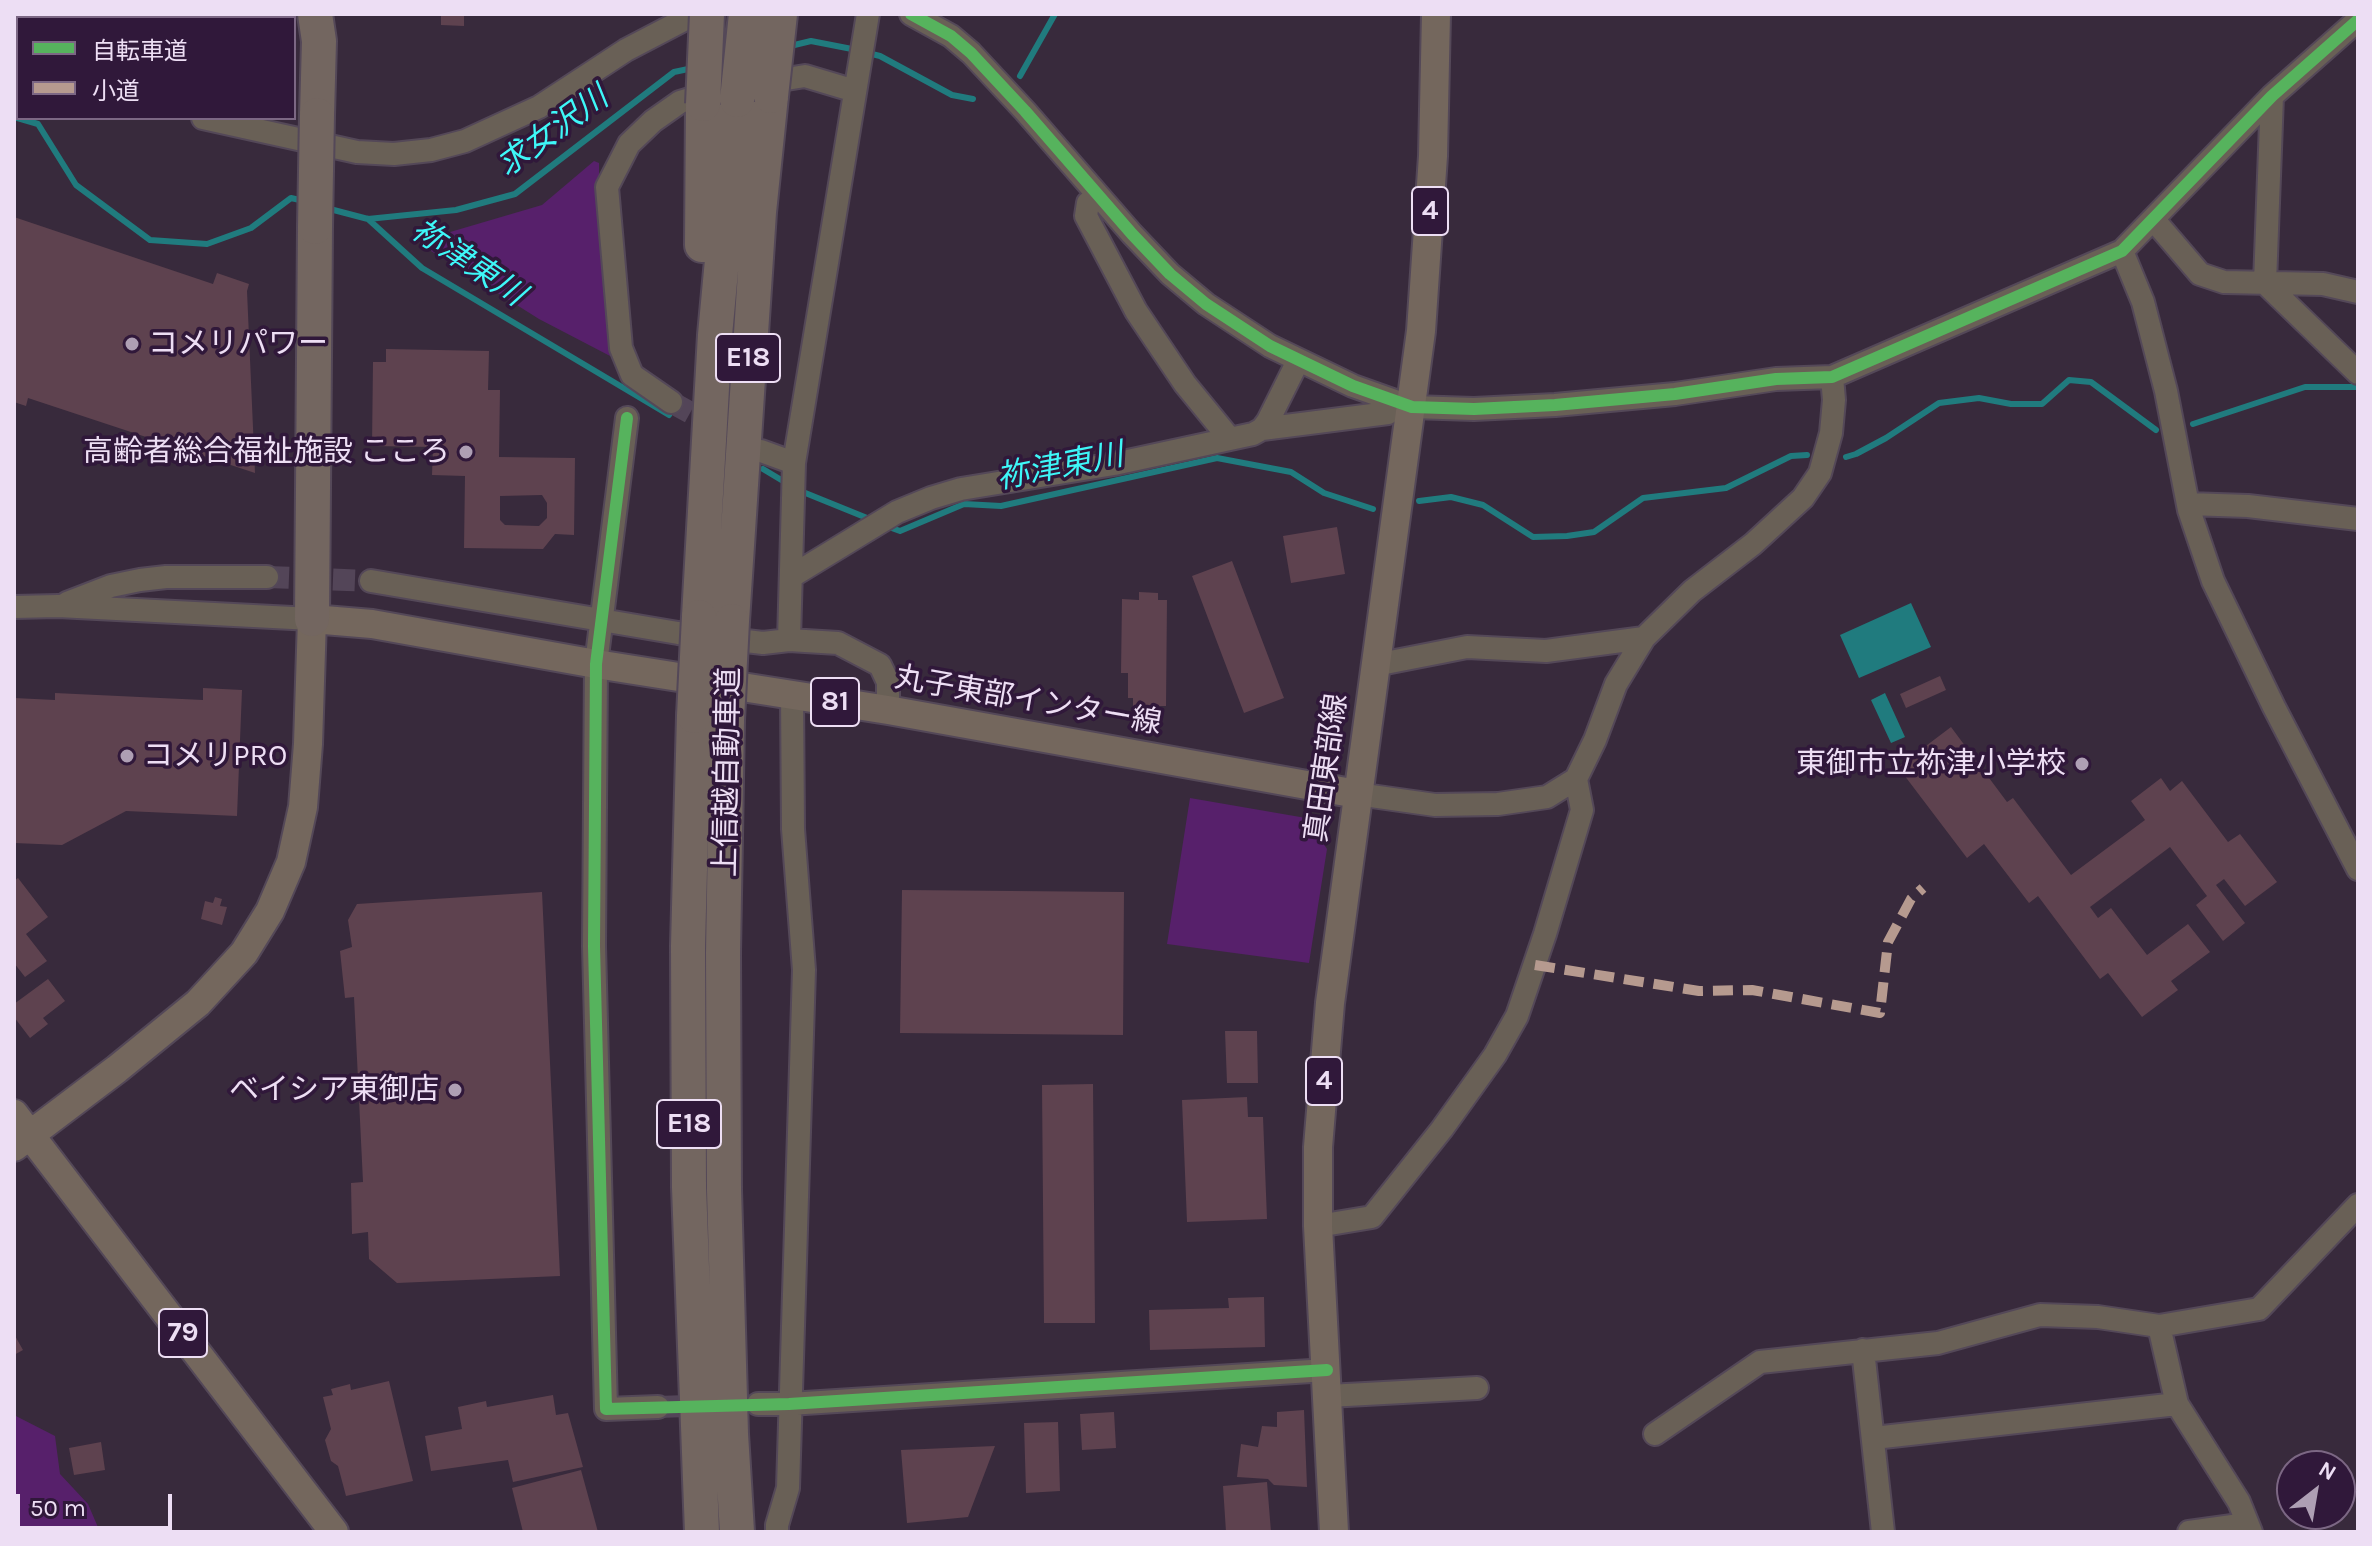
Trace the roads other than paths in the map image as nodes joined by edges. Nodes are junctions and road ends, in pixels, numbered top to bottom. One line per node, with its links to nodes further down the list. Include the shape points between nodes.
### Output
1 (695, 14): 15 (street, via 626,50 539,107 465,141 431,150 357,152)
2 (707, 14): 30 (highway, bridge, via 701,285)
3 (746, 14): 30 (highway, 上信越自動車道 / E18, bridge, via 724,218)
4 (780, 14): 12 (highway, 上信越自動車道 / E18, bridge)
5 (792, 14): 12 (highway)
6 (911, 14): 16 (street, via 971,53)
7 (1436, 14): 25 (main road, 真田東部線 / 4, via 1429,240)
8 (867, 20): 11 (street)
9 (319, 23): 39 (highway, bridge)
10 (2355, 30): 13 (street)
11 (856, 83): 24 (street, via 805,76 697,95 662,114 629,144 607,187 621,348 632,375); 31 (street)
12 (776, 95): 40 (highway, 上信越自動車道 / E18)
13 (2272, 96): 17 (street); 19 (street)
14 (222, 120): 15 (street)
15 (250, 123)
16 (1098, 196): 21 (street, via 1170,274 1206,304); 28 (street, via 1088,203 1086,216 1130,299 1185,384)
17 (2153, 219): 18 (street); 19 (street, via 2200,274 2224,282)
18 (2122, 251): 23 (street); 32 (street, via 2143,302)
19 (2265, 283): 20 (street, via 2323,284); 22 (street)
20 (2358, 292)
21 (1298, 361): 25 (street); 27 (street)
22 (2358, 373)
23 (1832, 377): 25 (street, via 1555,405); 42 (street, via 1831,433 1820,473 1803,498)
24 (671, 402)
25 (1400, 410): 27 (street); 45 (main road, 真田東部線 / 4)
26 (627, 418): 41 (street)
27 (1262, 429): 28 (street)
28 (1230, 439): 34 (street, via 931,498)
29 (761, 451): 31 (street)
30 (707, 458): 40 (highway, 上信越自動車道 / E18)
31 (794, 470): 34 (street)
32 (2188, 504): 33 (street); 51 (street, via 2213,581)
33 (2358, 519)
34 (792, 576): 43 (street)
35 (267, 577): 37 (street, via 140,580)
36 (371, 581): 41 (street)
37 (58, 606): 38 (street); 39 (street)
38 (14, 607)
39 (312, 619): 44 (main road, 丸子東部インター線 / 81, via 372,624); 52 (main road, via 303,807 291,862 270,911 244,953 198,1003)
40 (716, 619): 48 (highway, 上信越自動車道 / E18, bridge)
41 (602, 620): 43 (street, via 763,643); 44 (street)
42 (1644, 638): 45 (street, via 1546,651 1467,647); 49 (street, via 1616,684)
43 (789, 640): 47 (street, via 838,643 880,665 888,682)
44 (596, 664): 46 (main road, 丸子東部インター線 / 81); 62 (street, via 594,946 606,1409)
45 (1375, 665): 50 (main road, 真田東部線 / 4)
46 (792, 695): 47 (main road, 丸子東部インター線 / 81); 60 (street, via 793,829 804,970)
47 (888, 710): 50 (main road, 丸子東部インター線 / 81)
48 (711, 718): 67 (highway, 上信越自動車道 / E18, via 688,946 689,1187); 68 (highway, 上信越自動車道 / E18, via 723,953 724,1190)
49 (1576, 779): 50 (street, via 1547,797 1498,804 1435,805); 54 (street, via 1582,810 1517,1016 1495,1055 1372,1217)
50 (1357, 794): 54 (main road, 真田東部線 / 4, via 1329,1017 1318,1147)
51 (2356, 858)
52 (20, 1132): 66 (main road, 79)
53 (2358, 1205): 55 (street, via 2259,1309)
54 (1318, 1226): 57 (main road, 真田東部線 / 4)
55 (2159, 1326): 56 (street, via 2040,1315 1938,1343); 61 (street)
56 (1863, 1350): 63 (street, via 1760,1362); 64 (street)
57 (1327, 1383): 58 (street); 60 (street); 70 (main road, 真田東部線 / 4)
58 (1477, 1388)
59 (758, 1404): 60 (street)
60 (789, 1404): 69 (street, via 788,1488)
61 (2177, 1404): 64 (street); 65 (street, via 2239,1502)
62 (658, 1407)
63 (1655, 1434)
64 (1874, 1438): 71 (street)
65 (2249, 1528): 72 (street)
66 (334, 1532)
67 (702, 1532)
68 (737, 1532)
69 (777, 1532)
70 (1334, 1532)
71 (1883, 1532)
72 (2189, 1532)

